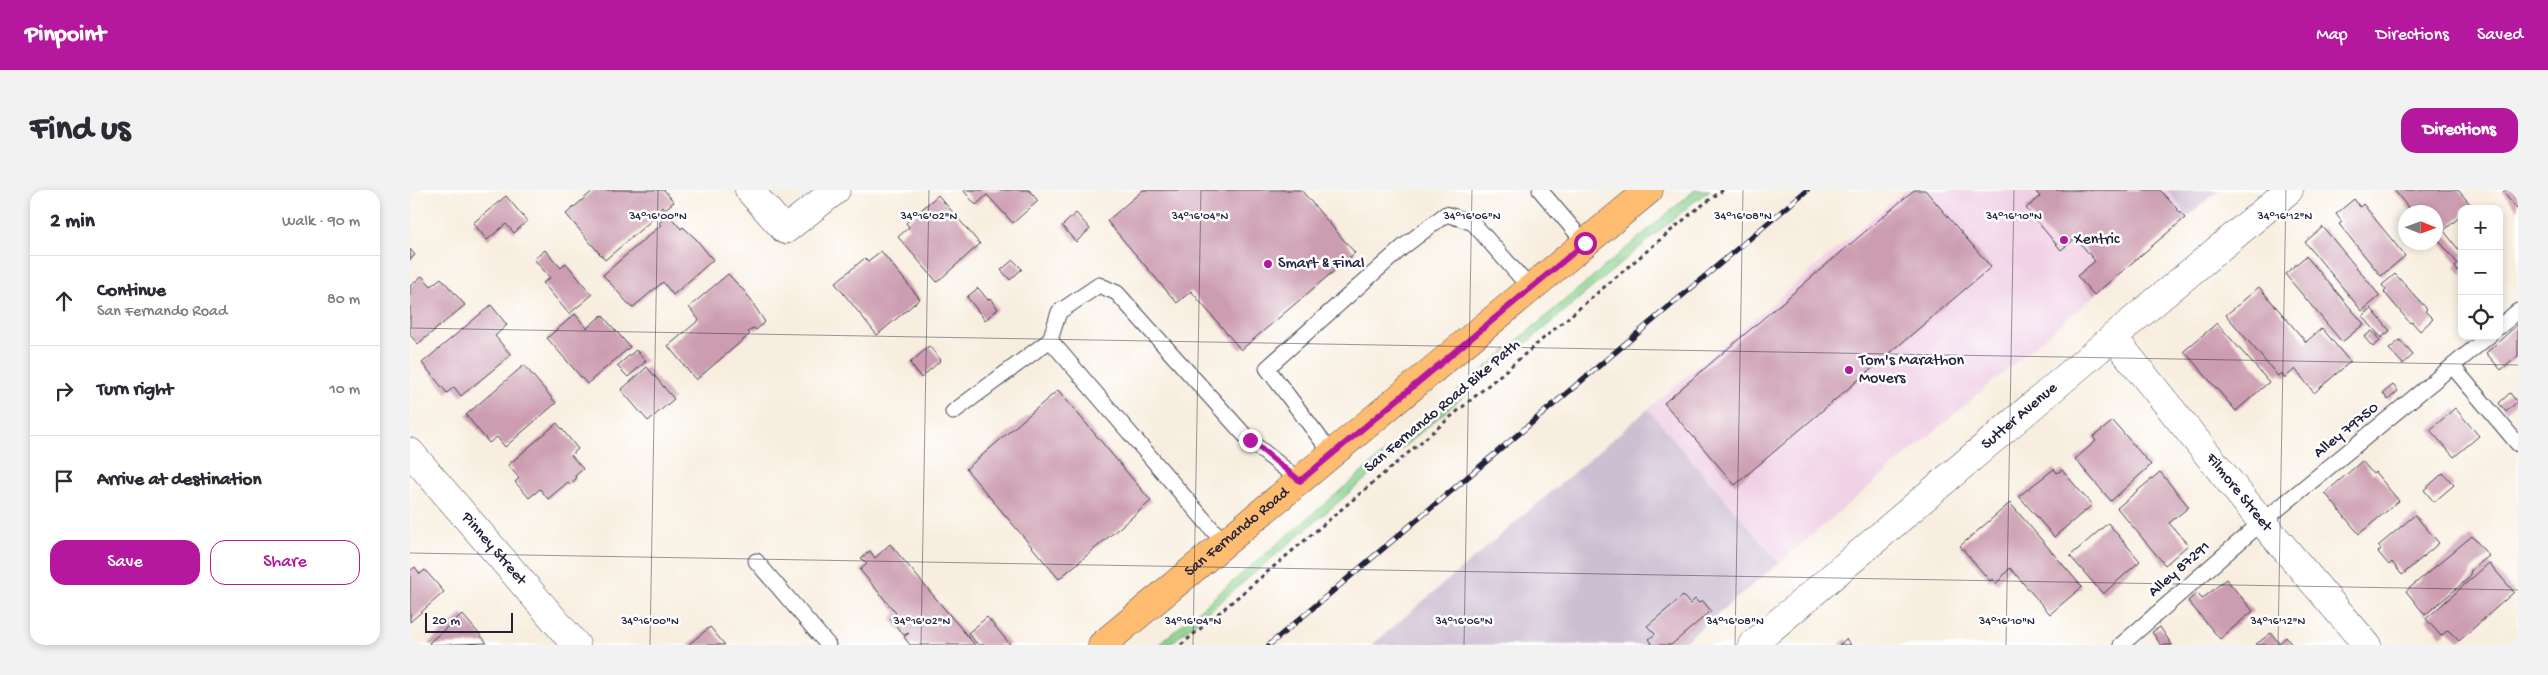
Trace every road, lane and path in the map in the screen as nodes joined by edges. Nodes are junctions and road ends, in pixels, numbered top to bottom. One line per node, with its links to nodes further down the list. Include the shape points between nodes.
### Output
1 (749, 190): 2 (street, via 785,230)
2 (836, 190)
3 (1540, 190): 7 (lane)
4 (1649, 190): 7 (main road, San Fernando Road)
5 (1723, 190): 27 (path, San Fernando Road Bike Path)
6 (2289, 190): 11 (street, Sutter Avenue)
7 (1585, 243): 8 (main road, San Fernando Road)
8 (1530, 288): 18 (main road, San Fernando Road); 18 (lane, via 1474,223 1446,214 1403,247 1267,368)
9 (2518, 311): 10 (lane)
10 (2503, 324)
11 (2113, 337): 20 (street, Filmore Street); 23 (street, Sutter Avenue)
12 (1050, 340): 15 (lane); 19 (lane, via 1059,312 1099,284 1117,293 1250,440); 21 (lane)
13 (2484, 340): 14 (lane, Alley 79750)
14 (2453, 367): 16 (lane); 20 (lane, Alley 79750)
15 (953, 412)
16 (2518, 444)
17 (410, 452): 24 (street, Pinney Street)
18 (1332, 454): 19 (main road, San Fernando Road)
19 (1300, 481): 21 (main road, San Fernando Road)
20 (2262, 522): 28 (lane, Alley 87291); 29 (street, Filmore Street)
21 (1224, 543): 26 (main road, San Fernando Road)
22 (756, 561): 25 (lane)
23 (1760, 642)
24 (576, 645)
25 (828, 645)
26 (1102, 645)
27 (1181, 645)
28 (2121, 645)
29 (2367, 645)

